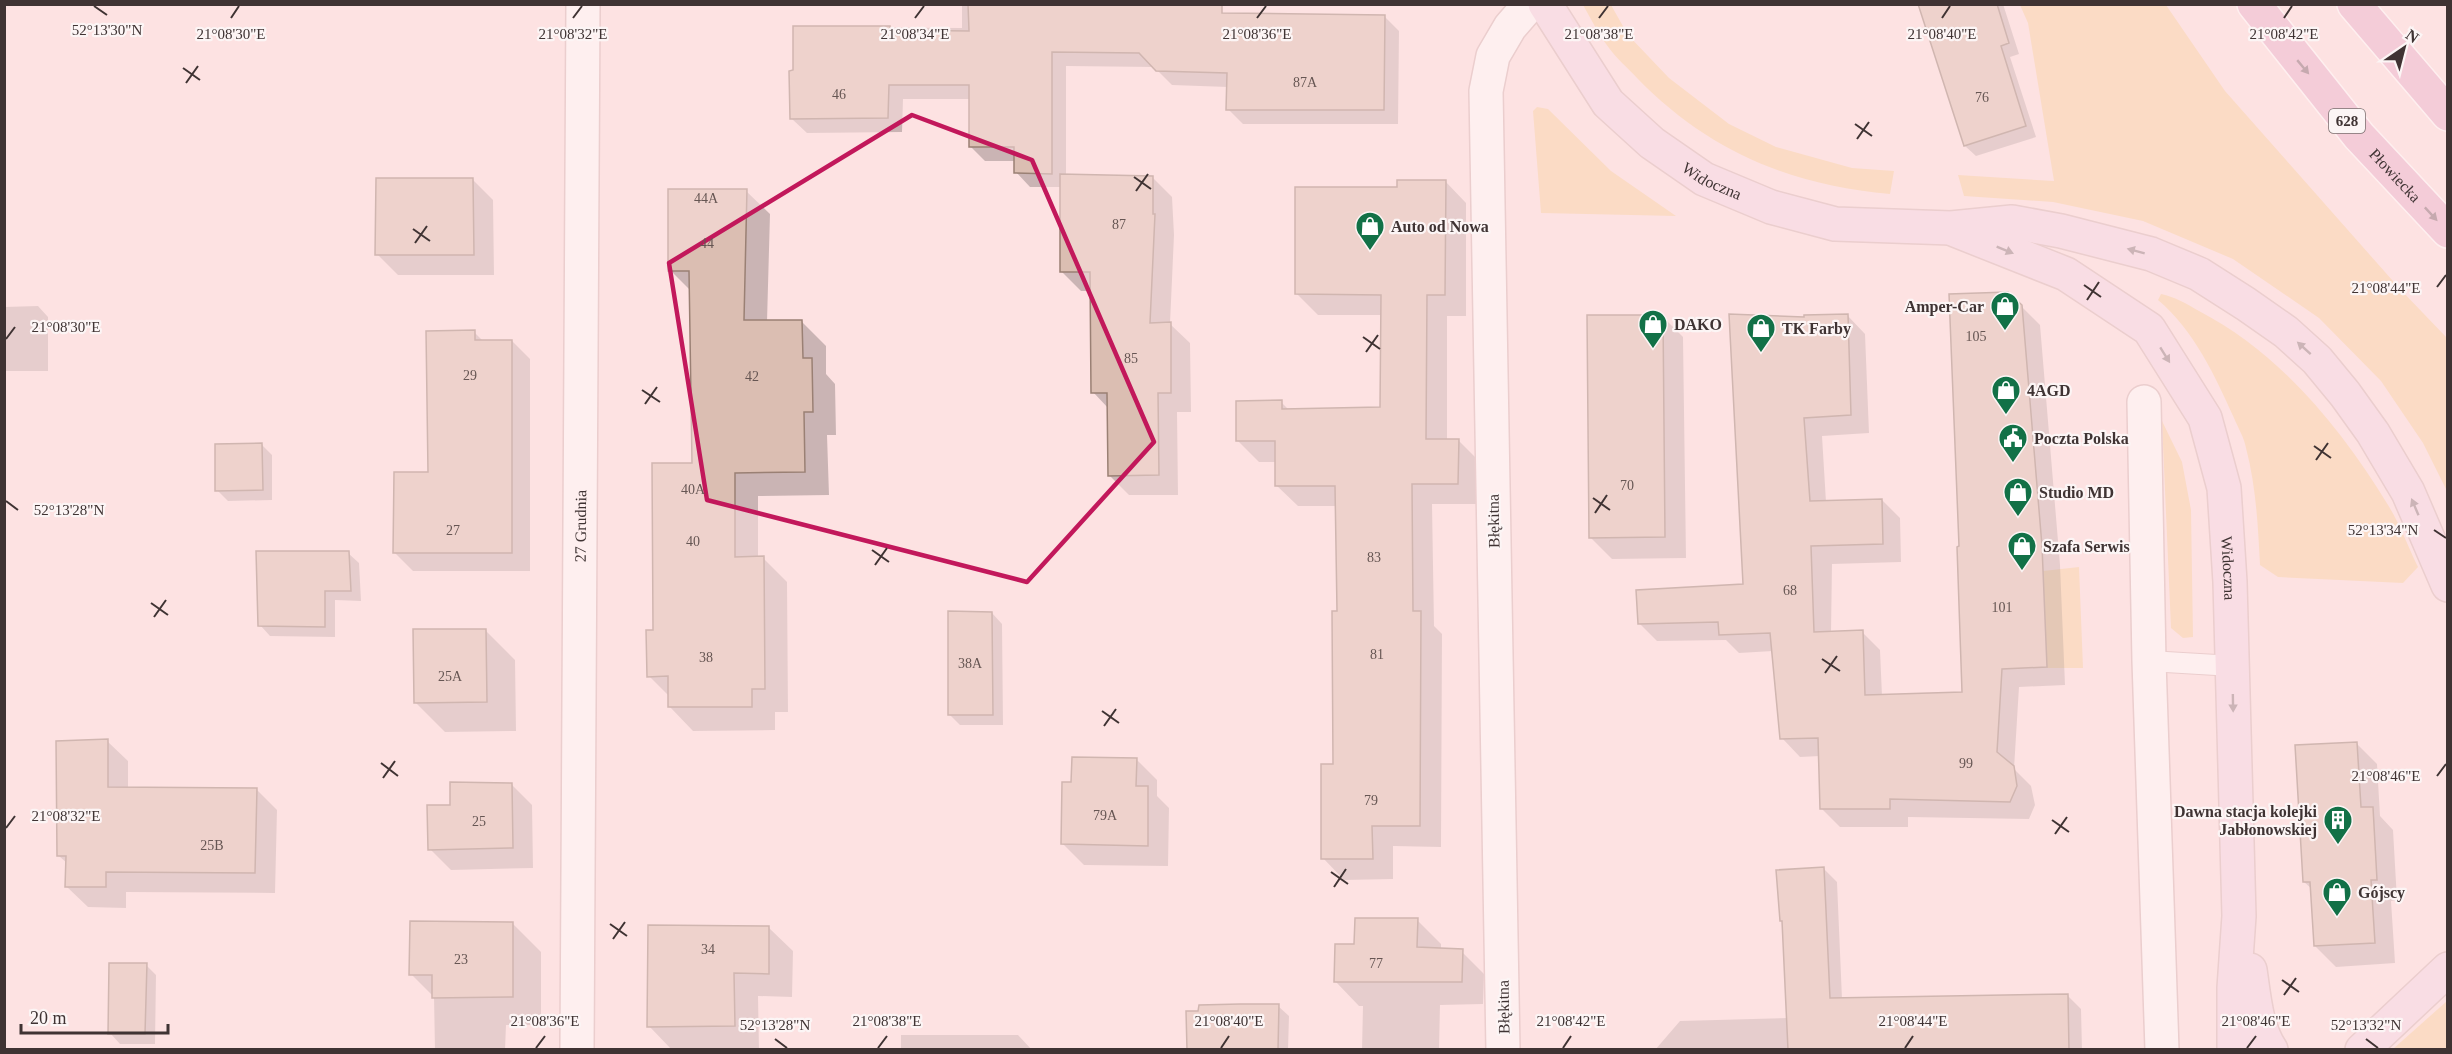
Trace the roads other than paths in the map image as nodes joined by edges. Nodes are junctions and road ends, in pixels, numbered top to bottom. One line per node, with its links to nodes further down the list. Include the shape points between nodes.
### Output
1 (583, 4): 15 (street, 27 Grudnia)
2 (1530, 4): 16 (street, Błękitna, via 1493,56 1486,91)
3 (1545, 4): 7 (main road, Widoczna, via 1608,103 1652,143 1704,179 1770,207 1835,224)
4 (2254, 4): 8 (main road, Płowiecka / 628, one-way to 8, via 2359,136)
5 (2354, 4): 6 (main road)
6 (2448, 114)
7 (1951, 228): 10 (main road, Widoczna, one-way to 7, via 2408,492 2373,433 2317,360 2286,332 2199,274 2151,254 2012,222); 12 (main road, Widoczna, one-way to 12, via 2066,274 2149,329 2205,418 2224,488)
8 (2448, 231)
9 (2144, 402): 11 (street)
10 (2448, 585)
11 (2149, 661): 12 (lane); 17 (street)
12 (2233, 666): 13 (main road, Widoczna, one-way to 13)
13 (2239, 916): 18 (main road, Widoczna); 19 (main road, via 2255,1004)
14 (2448, 969): 20 (main road)
15 (577, 1050)
16 (1503, 1050)
17 (2162, 1050)
18 (2234, 1050)
19 (2271, 1050)
20 (2362, 1050)

